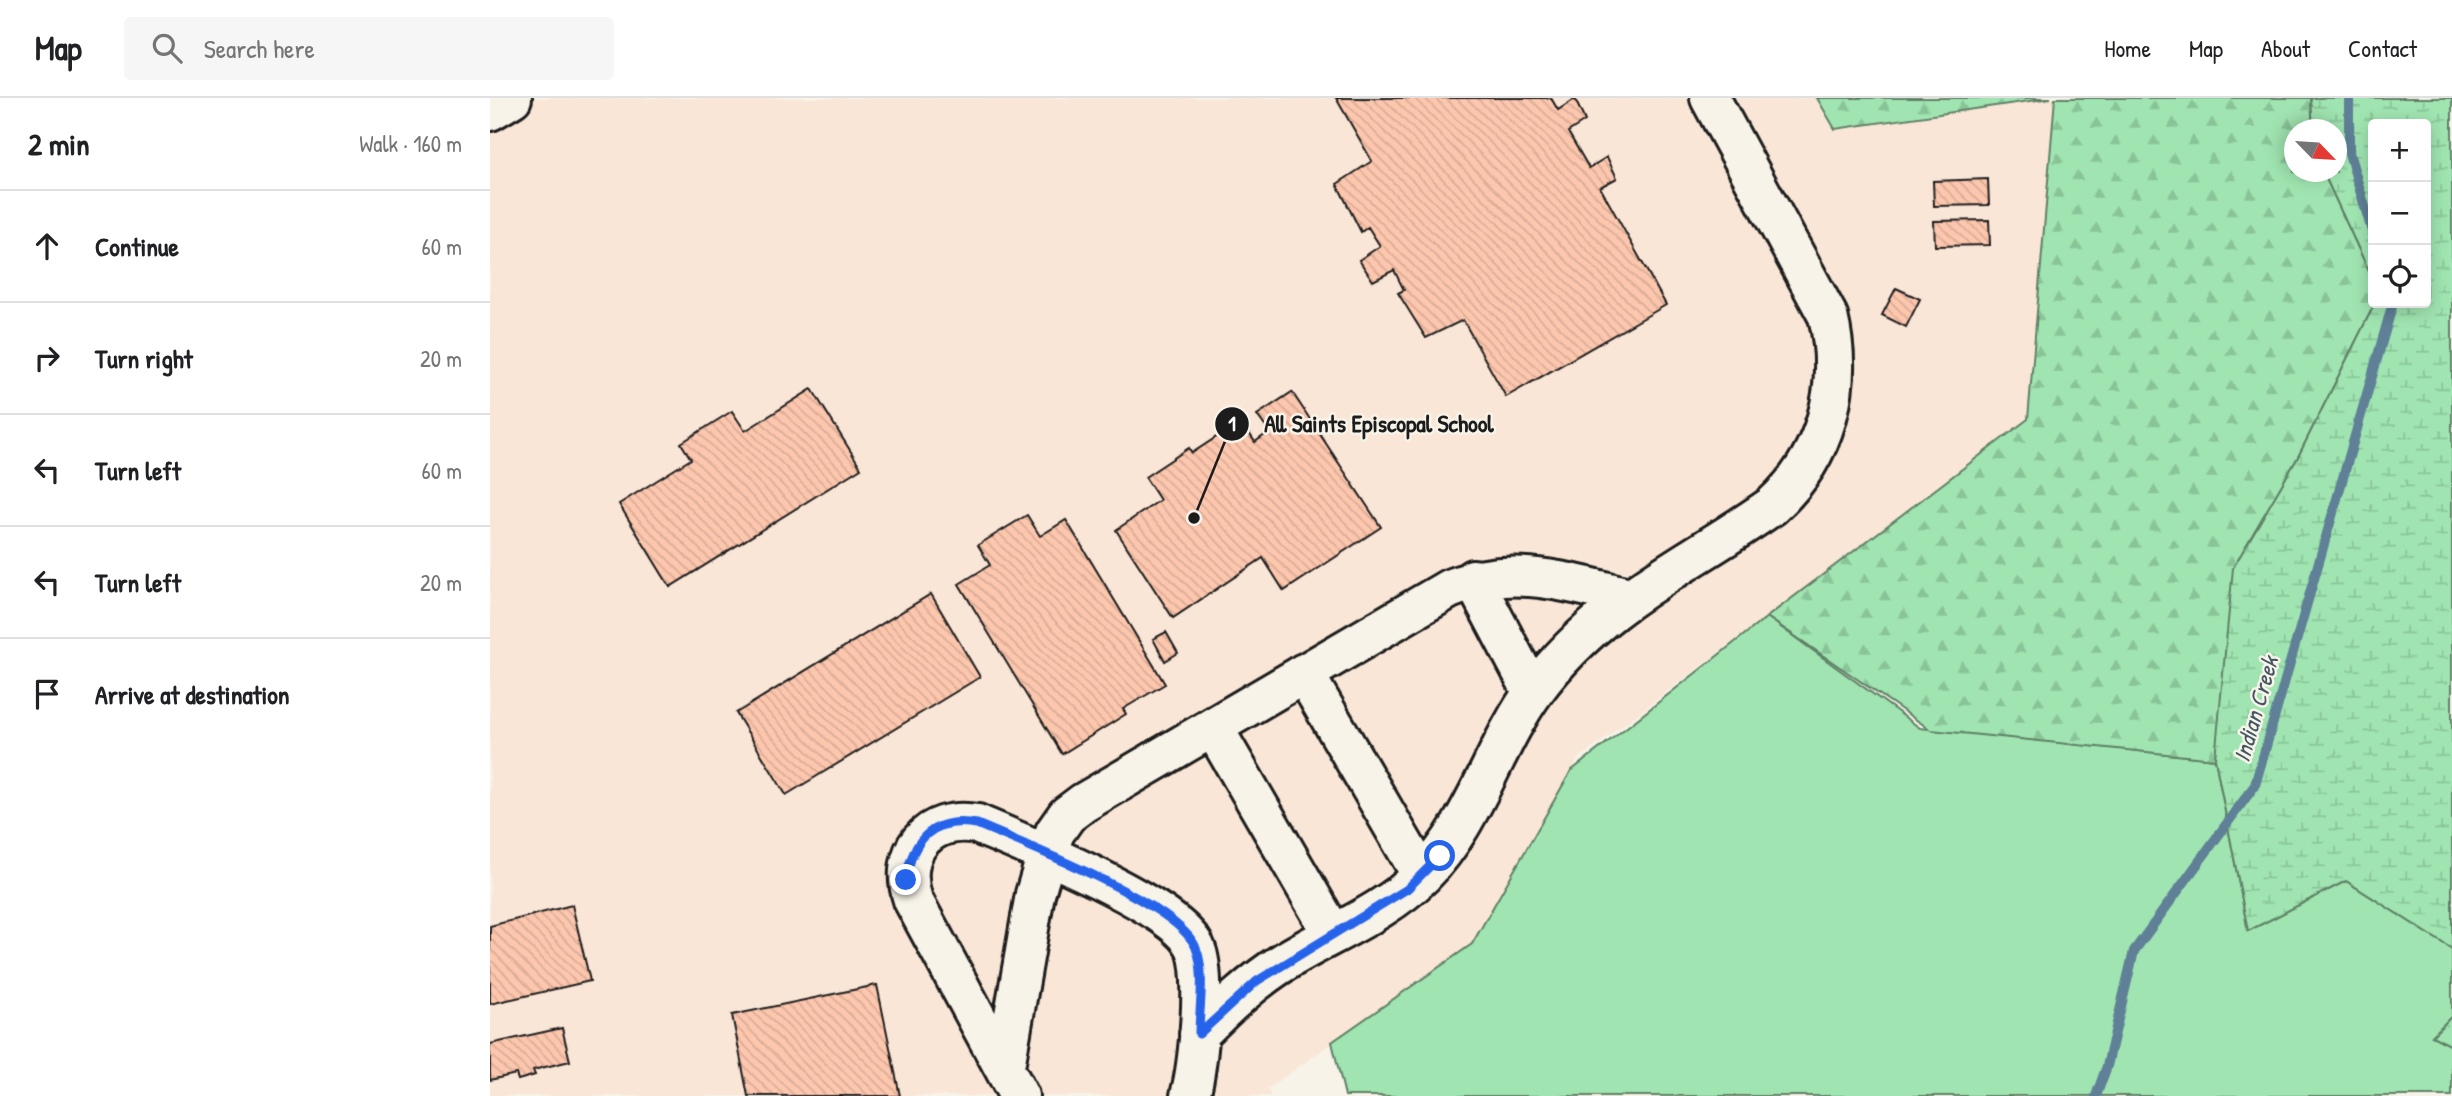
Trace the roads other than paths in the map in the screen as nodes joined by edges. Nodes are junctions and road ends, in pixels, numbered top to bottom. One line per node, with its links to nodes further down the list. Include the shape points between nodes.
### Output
1 (512, 98): 3 (lane)
2 (1710, 98): 5 (lane, via 1828,316 1836,356 1833,392 1823,433 1788,492 1743,526)
3 (490, 111)
4 (1473, 579): 5 (lane, via 1501,574 1533,576); 6 (lane); 7 (lane)
5 (1629, 597): 7 (lane, via 1576,641)
6 (1304, 673): 8 (lane); 10 (lane)
7 (1533, 694): 10 (lane, via 1453,837)
8 (1213, 727): 9 (lane, via 1083,803 1061,824); 11 (lane)
9 (1046, 855): 12 (lane, via 1134,897 1187,934 1196,948 1199,968); 13 (lane, via 1035,894); 13 (lane, via 958,820 924,836 908,866 906,880 913,900)
10 (1422, 876): 11 (lane)
11 (1333, 934): 12 (lane, via 1257,981)
12 (1199, 1034): 14 (lane)
13 (1012, 1082)
14 (1190, 1096)

